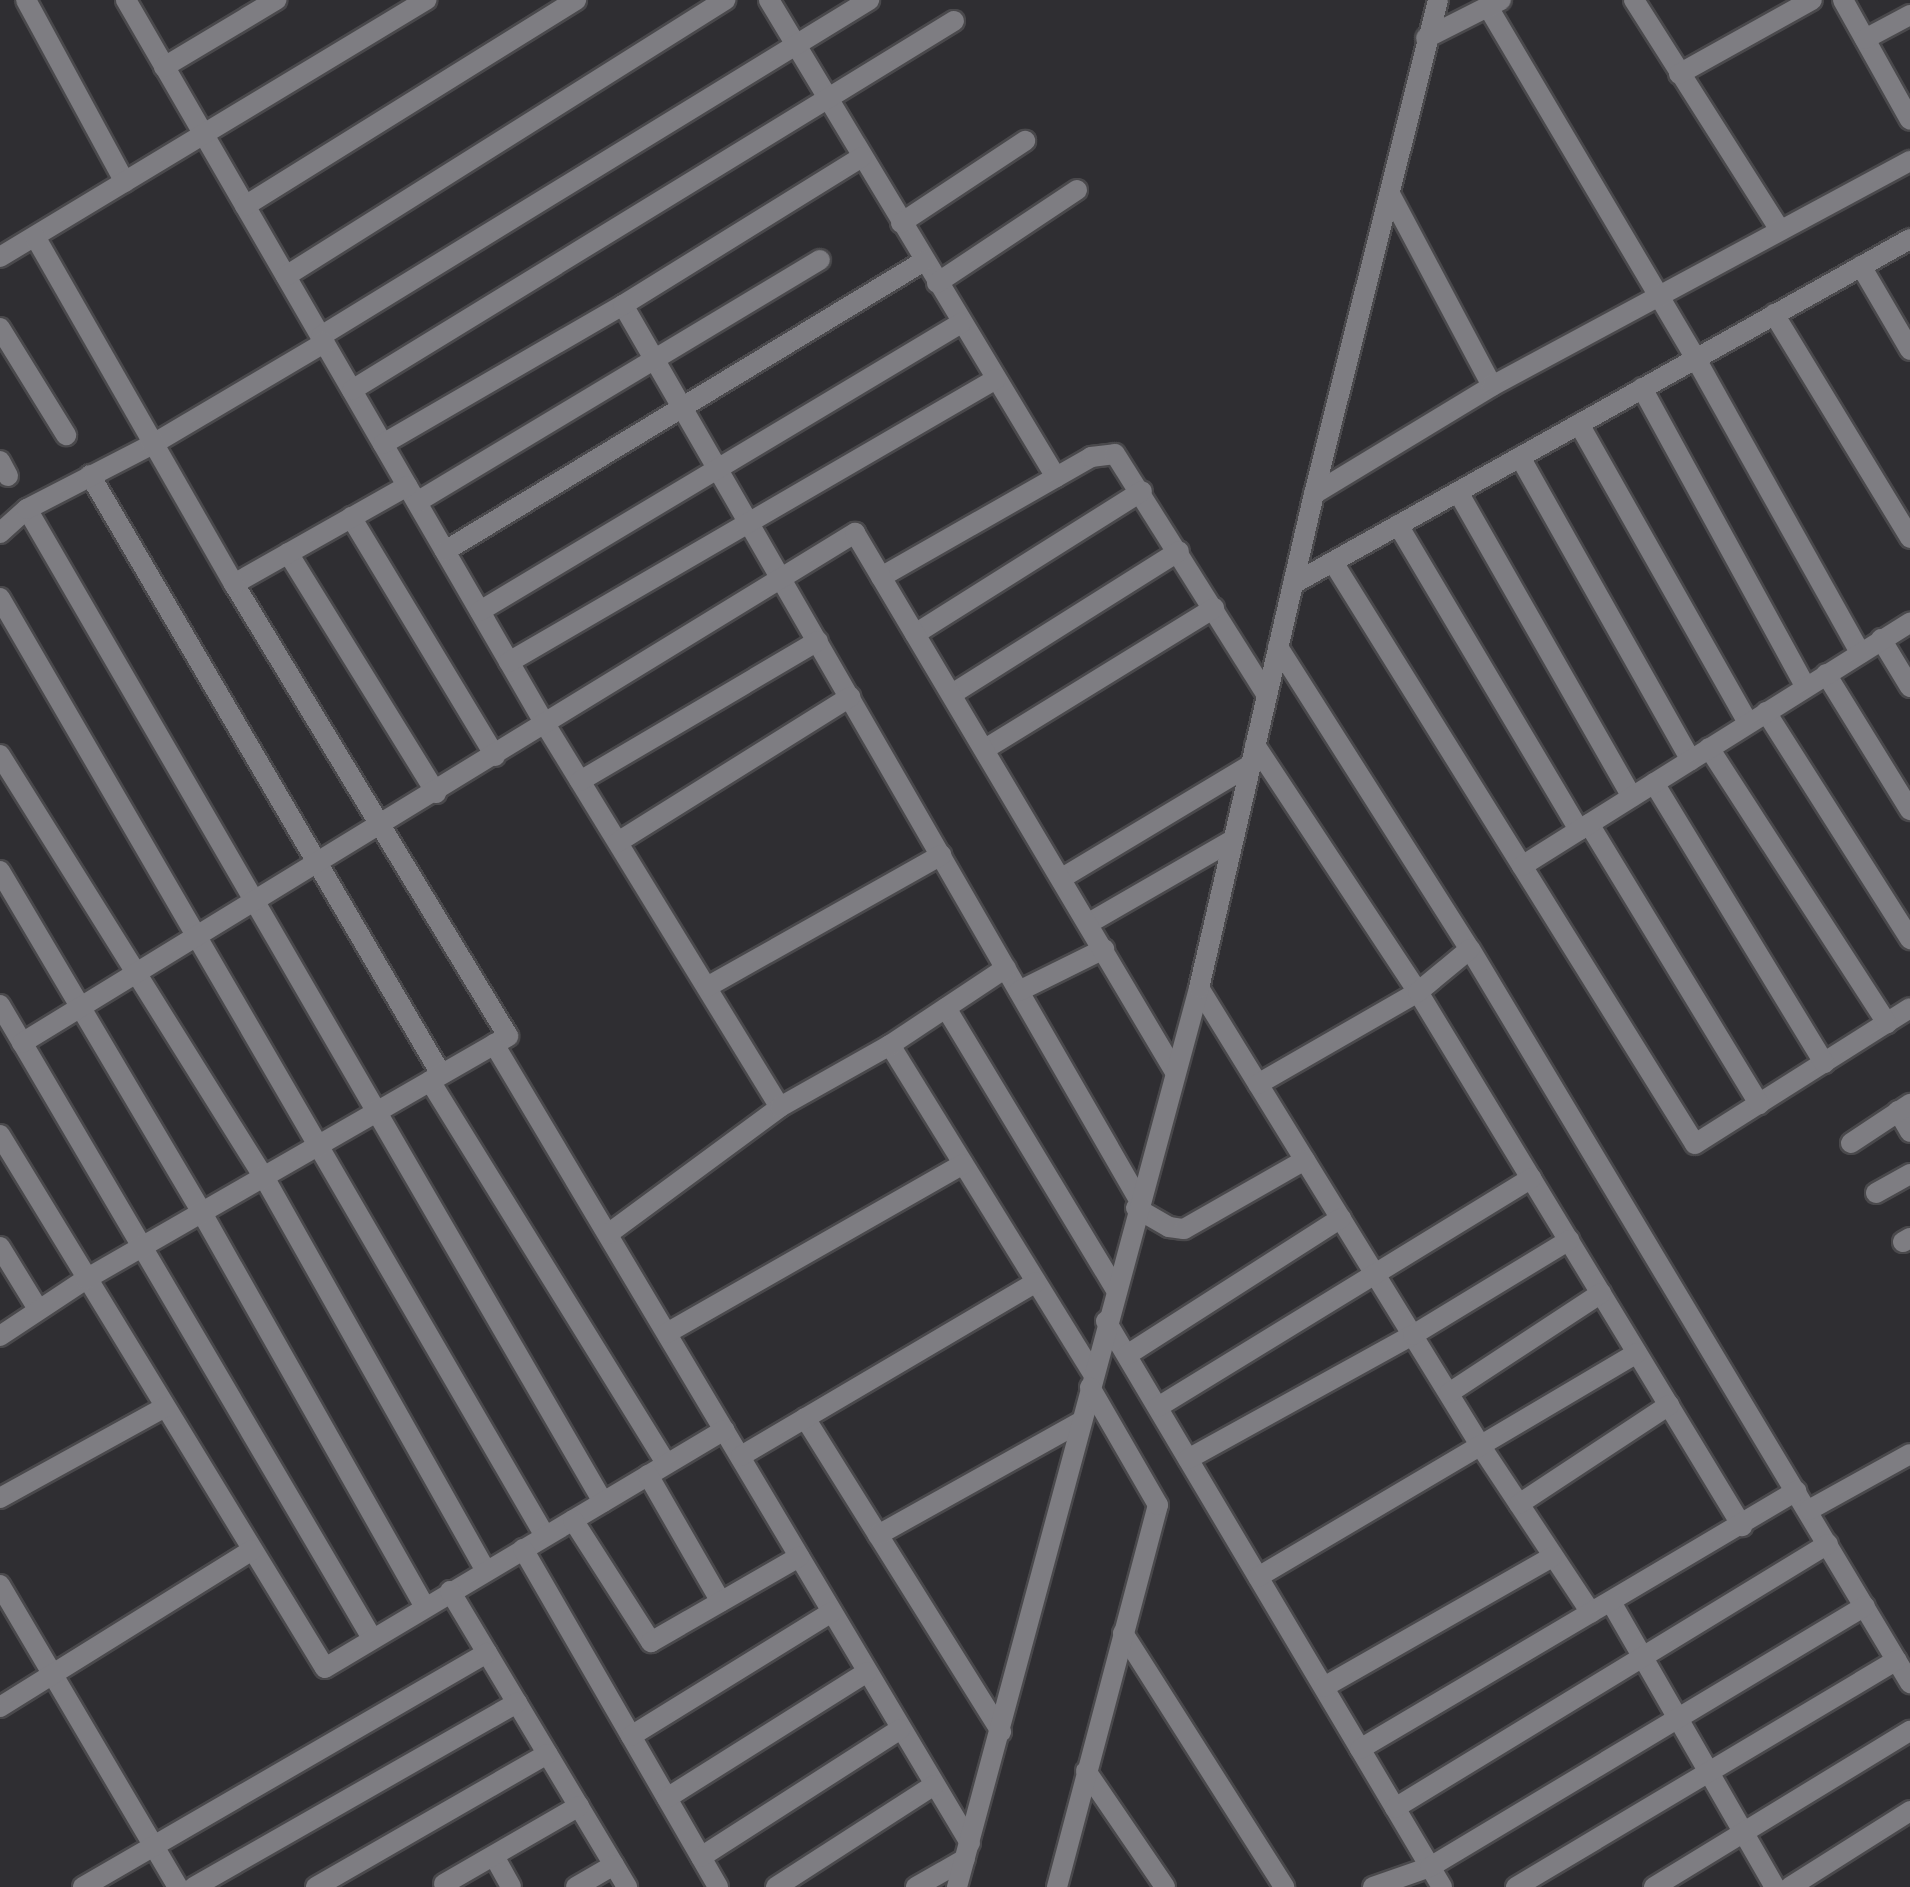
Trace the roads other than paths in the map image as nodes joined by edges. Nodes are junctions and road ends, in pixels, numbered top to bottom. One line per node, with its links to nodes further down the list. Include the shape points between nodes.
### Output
1 (26, 0): 28 (street)
2 (276, 0): 19 (street)
3 (426, 0): 24 (street)
4 (576, 0): 31 (street)
5 (725, 0): 40 (street)
6 (769, 0): 18 (street)
7 (869, 0): 18 (street)
8 (1438, 0): 16 (street)
9 (1634, 0): 20 (street)
10 (1812, 0): 20 (street)
11 (1843, 0): 17 (street)
12 (134, 3): 19 (street)
13 (1494, 3): 16 (street); 42 (street)
14 (1910, 15): 17 (street)
15 (954, 21): 22 (street)
16 (1426, 38): 30 (street)
17 (1865, 39): 21 (street)
18 (795, 45): 22 (street); 47 (street)
19 (164, 67): 24 (street)
20 (1679, 74): 33 (street)
21 (1904, 93): 23 (street)
22 (829, 101): 26 (street); 54 (street)
23 (1910, 120)
24 (204, 134): 28 (street); 31 (street)
25 (1025, 141): 32 (street)
26 (862, 157): 32 (street); 43 (street)
27 (1910, 161): 33 (street)
28 (125, 182): 34 (street)
29 (1077, 190): 41 (street)
30 (1390, 194): 52 (street); 67 (street)
31 (245, 206): 40 (street)
32 (901, 223): 38 (street)
33 (1780, 230): 42 (street)
34 (35, 237): 36 (street); 58 (street)
35 (1910, 239): 39 (street)
36 (0, 257)
37 (820, 260): 49 (street)
38 (924, 261): 41 (street); 55 (street)
39 (1861, 266): 44 (street); 48 (street)
40 (286, 276): 47 (street)
41 (937, 283): 45 (street)
42 (1657, 296): 50 (street); 52 (street)
43 (623, 305): 49 (street); 59 (street)
44 (1774, 314): 50 (street); 73 (street)
45 (961, 323): 51 (street); 61 (street)
46 (0, 328): 57 (street)
47 (322, 340): 54 (street); 58 (street)
48 (1910, 350)
49 (654, 358): 55 (street); 66 (street)
50 (1696, 359): 53 (street); 90 (street)
51 (996, 379): 63 (street); 70 (street)
52 (1492, 386): 67 (street)
53 (1642, 388): 56 (street); 93 (street)
54 (352, 390): 59 (street)
55 (685, 410): 61 (street); 74 (street)
56 (1579, 424): 60 (street); 99 (street)
57 (66, 435)
58 (153, 444): 62 (street); 80 (street)
59 (383, 444): 66 (street)
60 (1520, 457): 65 (street); 106 (street)
61 (716, 465): 70 (street); 84 (street)
62 (90, 475): 68 (street); 117 (street)
63 (1056, 477): 64 (street, via 1105,451 1128,468); 78 (street)
64 (1142, 491): 75 (street); 86 (street)
65 (1458, 492): 71 (street); 110 (street)
66 (412, 494): 69 (street); 74 (street)
67 (1314, 494): 81 (street)
68 (27, 509): 72 (street); 121 (street)
69 (351, 517): 76 (street); 105 (street)
70 (749, 521): 79 (street); 91 (street)
71 (1398, 525): 77 (street); 113 (street)
72 (0, 533)
73 (1910, 538)
74 (445, 551): 84 (street)
75 (1179, 551): 83 (street); 95 (street)
76 (288, 553): 80 (street); 109 (street)
77 (1333, 562): 81 (street); 118 (street)
78 (881, 577): 79 (street, via 855,533); 86 (street)
79 (783, 581): 88 (street); 100 (street)
80 (234, 584): 112 (street)
81 (1293, 584): 89 (street)
82 (0, 598): 123 (street)
83 (1214, 608): 96 (street); 102 (street)
84 (480, 611): 91 (street)
85 (1910, 623): 87 (street)
86 (915, 634): 95 (street)
87 (1881, 639): 90 (street); 94 (street)
88 (818, 641): 97 (street); 107 (street)
89 (1278, 647): 96 (street); 126 (street)
90 (1860, 653): 92 (street)
91 (509, 662): 100 (street)
92 (1826, 674): 93 (street); 111 (street)
93 (1806, 687): 98 (street)
94 (1910, 687)
95 (952, 694): 102 (street)
96 (1267, 695): 104 (street)
97 (850, 697): 115 (street); 116 (street)
98 (1766, 712): 99 (street); 124 (street)
99 (1748, 723): 101 (street)
100 (545, 724): 105 (street); 107 (street)
101 (1709, 748): 106 (street); 137 (street)
102 (985, 749): 120 (street)
103 (0, 755): 128 (street)
104 (1253, 755): 114 (street); 120 (street); 132 (street)
105 (495, 756): 109 (street)
106 (1691, 760): 108 (street)
107 (580, 781): 115 (street)
108 (1654, 783): 110 (street); 141 (street)
109 (436, 793): 112 (street)
110 (1632, 797): 113 (street)
111 (1910, 810)
112 (383, 826): 117 (street); 139 (street, via 508,1036)
113 (1584, 827): 118 (street); 145 (street)
114 (1233, 840): 122 (street); 130 (street)
115 (618, 842): 129 (street)
116 (941, 855): 127 (street); 129 (street)
117 (319, 861): 121 (street); 143 (street)
118 (1522, 866): 145 (street, via 1695,1144)
119 (0, 871): 136 (street)
120 (1062, 878): 122 (street)
121 (255, 902): 123 (street); 148 (street)
122 (1089, 923): 125 (street)
123 (193, 938): 128 (street); 152 (street)
124 (1910, 939)
125 (1104, 949): 131 (street); 142 (street)
126 (1470, 949): 132 (street); 192 (street)
127 (1006, 968): 131 (street); 134 (street)
128 (138, 973): 136 (street); 156 (street)
129 (707, 987): 146 (street)
130 (1199, 988): 142 (street); 144 (street)
131 (1019, 991): 159 (street)
132 (1418, 992): 144 (street); 157 (street)
133 (0, 1005): 138 (street)
134 (946, 1008): 140 (street); 169 (street)
135 (1910, 1008): 137 (street)
136 (81, 1009): 138 (street); 160 (street)
137 (1887, 1023): 141 (street)
138 (22, 1043): 164 (street)
139 (494, 1044): 143 (street); 162 (street)
140 (890, 1045): 146 (street); 154 (street)
141 (1824, 1063): 145 (street)
142 (1175, 1072): 159 (street)
143 (435, 1078): 148 (street); 190 (street)
144 (1258, 1084): 153 (street)
145 (1759, 1104)
146 (780, 1107): 162 (street)
147 (1904, 1108): 149 (street); 151 (street)
148 (379, 1110): 152 (street); 194 (street)
149 (1910, 1132)
150 (0, 1135): 167 (street)
151 (1851, 1143)
152 (319, 1145): 156 (street); 200 (street)
153 (1305, 1160): 159 (street, via 1184,1229 1169,1227); 161 (street)
154 (963, 1164): 168 (street); 173 (street)
155 (1910, 1174): 158 (street)
156 (264, 1177): 160 (street); 206 (street)
157 (1531, 1178): 163 (street); 166 (street)
158 (1876, 1193)
159 (1137, 1203): 169 (street)
160 (202, 1213): 164 (street); 212 (street)
161 (1341, 1218): 166 (street); 177 (street)
162 (608, 1234): 173 (street)
163 (1569, 1240): 170 (street); 174 (street)
164 (144, 1246): 167 (street); 217 (street)
165 (0, 1247): 171 (street)
166 (1377, 1276): 174 (street); 182 (street)
167 (86, 1279): 171 (street); 181 (street)
168 (1036, 1282): 178 (street); 183 (street)
169 (1115, 1288): 172 (street)
170 (1601, 1293): 176 (street); 179 (street)
171 (38, 1309): 175 (street)
172 (1106, 1321): 177 (street); 178 (street)
173 (667, 1333): 185 (street)
174 (1413, 1335): 179 (street); 189 (street)
175 (0, 1336)
176 (1637, 1353): 180 (street); 186 (street)
177 (1127, 1355): 182 (street)
178 (1091, 1380): 184 (street); 216 (street, via 1158,1505)
179 (1449, 1393): 186 (street)
180 (1669, 1405): 195 (street); 198 (street)
181 (165, 1407): 193 (street); 203 (street)
182 (1158, 1407): 189 (street)
183 (805, 1418): 188 (street); 199 (street)
184 (1080, 1422): 199 (street); 229 (street)
185 (725, 1430): 188 (street); 190 (street)
186 (1480, 1445): 195 (street); 207 (street)
187 (1910, 1454): 196 (street)
188 (741, 1456): 204 (street)
189 (1188, 1459): 207 (street)
190 (667, 1464): 191 (street)
191 (648, 1475): 194 (street); 210 (street)
192 (1796, 1491): 196 (street); 198 (street)
193 (0, 1498)
194 (603, 1502): 197 (street)
195 (1519, 1504): 205 (street)
196 (1809, 1510): 201 (street)
197 (573, 1520): 200 (street); 210 (street, via 651,1642)
198 (1742, 1526): 211 (street)
199 (878, 1535): 229 (street)
200 (545, 1536): 202 (street)
201 (1828, 1544): 213 (street); 219 (street)
202 (523, 1549): 206 (street); 230 (street)
203 (252, 1550): 217 (street, via 325,1668); 222 (street)
204 (799, 1557): 210 (street); 214 (street)
205 (1552, 1557): 215 (street); 223 (street)
206 (486, 1571): 209 (street)
207 (1258, 1577): 223 (street)
208 (0, 1585): 222 (street)
209 (450, 1591): 212 (street); 218 (street)
210 (721, 1602)
211 (1611, 1602): 215 (street); 219 (street)
212 (424, 1606): 217 (street)
213 (1865, 1606): 221 (street); 226 (street)
214 (832, 1612): 220 (street); 230 (street)
215 (1591, 1613): 231 (street)
216 (1123, 1633): 233 (street); 261 (street)
217 (372, 1638)
218 (487, 1653): 224 (street); 241 (street)
219 (1643, 1655): 226 (street); 238 (street)
220 (867, 1672): 227 (street); 236 (street)
221 (1906, 1672): 234 (street)
222 (54, 1676): 225 (street); 241 (street)
223 (1324, 1687): 231 (street)
224 (517, 1703): 232 (street); 250 (street)
225 (0, 1707)
226 (1679, 1714): 234 (street); 246 (street)
227 (900, 1729): 235 (street); 244 (street)
228 (1910, 1731): 240 (street)
229 (1001, 1732): 242 (street)
230 (631, 1736): 236 (street)
231 (1360, 1749): 238 (street)
232 (547, 1754): 237 (street); 251 (street)
233 (1086, 1771): 259 (street); 260 (street)
234 (1711, 1775): 240 (street); 264 (street)
235 (934, 1785): 242 (street); 256 (street)
236 (667, 1798): 244 (street)
237 (579, 1806): 243 (street); 245 (street)
238 (1395, 1808): 246 (street)
239 (1910, 1811): 267 (street)
240 (1747, 1833): 265 (street); 266 (street)
241 (153, 1844): 248 (street); 249 (street)
242 (967, 1851): 257 (street); 258 (street)
243 (494, 1856): 247 (street); 252 (street)
244 (701, 1857): 255 (street)
245 (614, 1865): 253 (street); 254 (street)
246 (1430, 1867): 262 (street); 263 (street)
247 (444, 1884)
248 (83, 1887)
249 (178, 1887)
250 (194, 1887)
251 (316, 1887)
252 (511, 1887)
253 (576, 1887)
254 (627, 1887)
255 (718, 1887)
256 (776, 1887)
257 (916, 1887)
258 (957, 1887)
259 (1057, 1887)
260 (1165, 1887)
261 (1284, 1887)
262 (1373, 1887)
263 (1442, 1887)
264 (1516, 1887)
265 (1654, 1887)
266 (1775, 1887)
267 (1790, 1887)

